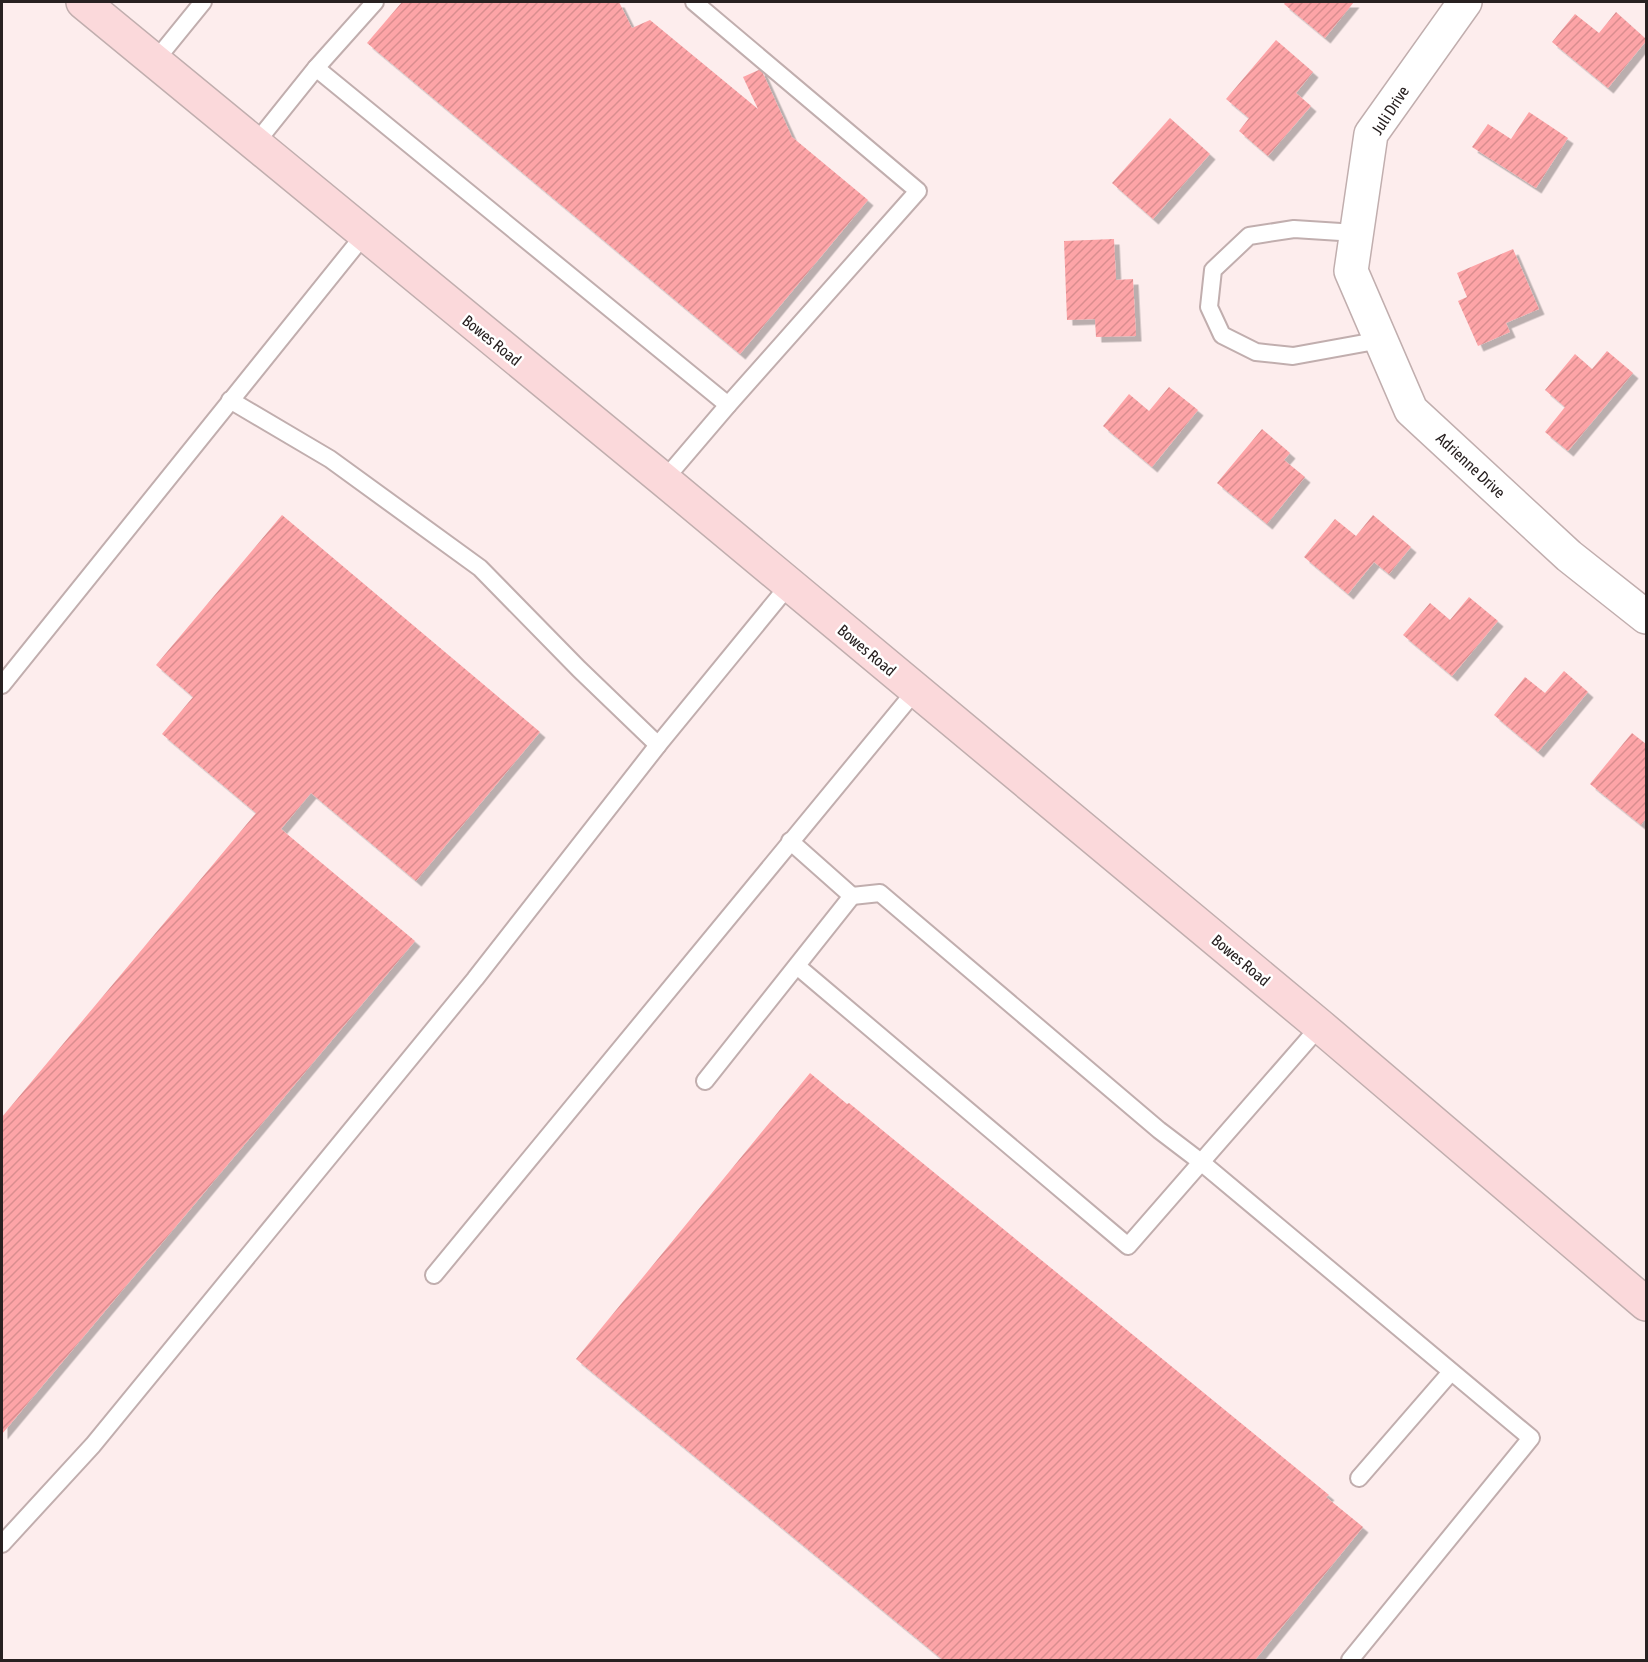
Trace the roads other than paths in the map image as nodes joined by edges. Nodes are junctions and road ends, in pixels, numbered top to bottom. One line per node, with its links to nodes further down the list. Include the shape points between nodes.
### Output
1 (83, 2): 6 (main road, Bowes Road)
2 (203, 2): 6 (lane)
3 (375, 2): 7 (lane)
4 (694, 2): 14 (lane, via 918,191)
5 (1465, 2): 9 (street, Juli Drive, via 1371,135)
6 (155, 61): 8 (main road, Bowes Road)
7 (316, 68): 8 (lane); 14 (lane)
8 (255, 144): 10 (main road, Bowes Road)
9 (1356, 233): 11 (street, Juli Drive); 12 (lane, via 1294,229 1249,236 1213,270 1209,307 1222,335 1256,352 1293,356)
10 (364, 235): 13 (lane); 15 (main road, Bowes Road)
11 (1351, 271): 12 (street, Adrienne Drive)
12 (1381, 340): 17 (street, Adrienne Drive, via 1411,410 1569,556)
13 (230, 400): 18 (lane); 20 (lane, via 330,459 480,568)
14 (728, 405): 15 (lane)
15 (663, 480): 16 (main road, Bowes Road)
16 (789, 585): 19 (main road, Bowes Road); 20 (lane)
17 (1647, 617)
18 (2, 685)
19 (916, 690): 21 (lane); 24 (main road, Bowes Road)
20 (658, 745): 31 (lane, via 475,979 93,1445)
21 (790, 841): 22 (lane); 27 (lane)
22 (852, 896): 23 (lane); 26 (lane, via 880,893)
23 (797, 966): 25 (lane); 26 (lane, via 1128,1246)
24 (1320, 1026): 26 (lane); 28 (main road, Bowes Road)
25 (705, 1080)
26 (1201, 1162): 29 (lane)
27 (434, 1275)
28 (1647, 1304)
29 (1451, 1372): 30 (lane); 32 (lane, via 1531,1438)
30 (1359, 1478)
31 (2, 1544)
32 (1350, 1660)

